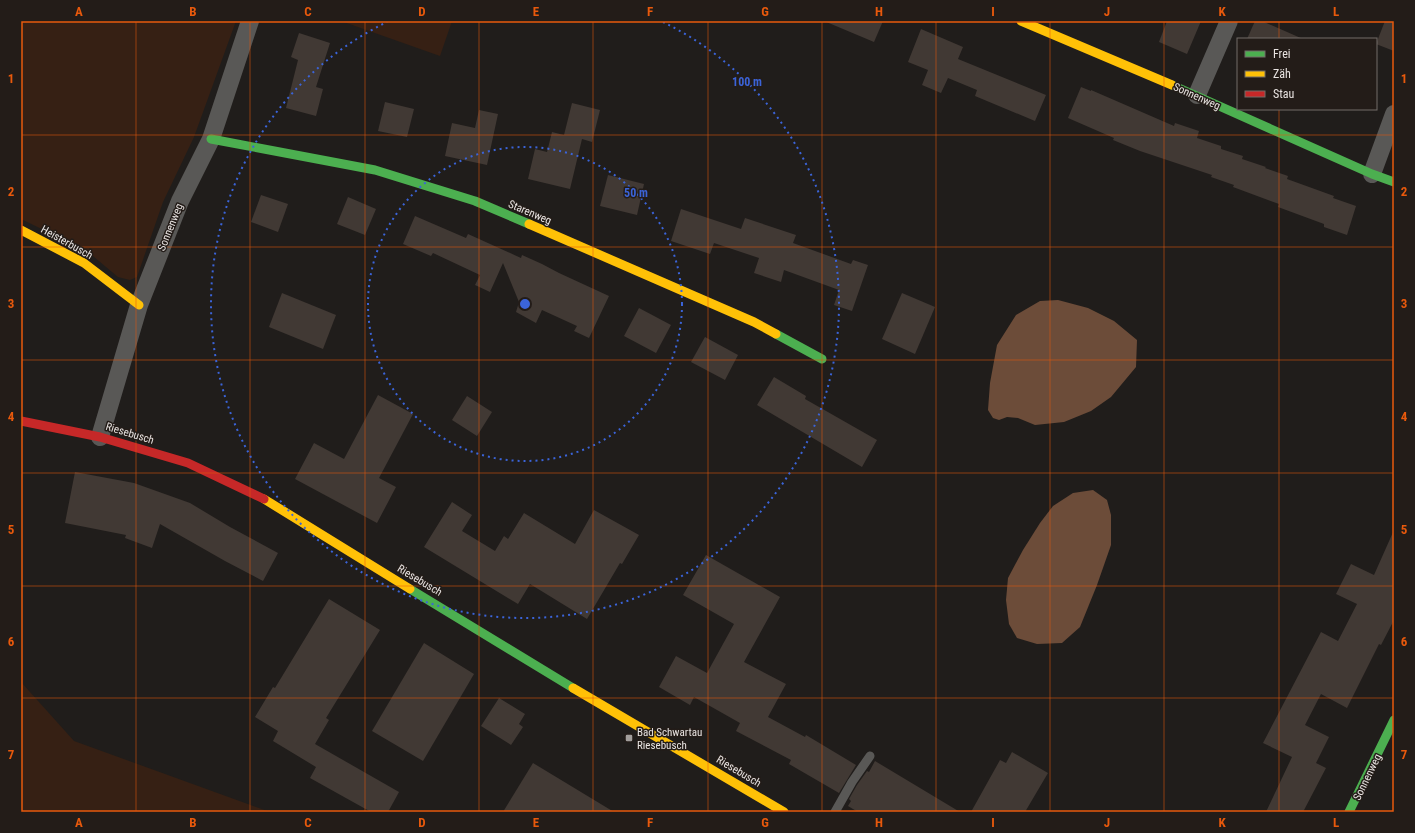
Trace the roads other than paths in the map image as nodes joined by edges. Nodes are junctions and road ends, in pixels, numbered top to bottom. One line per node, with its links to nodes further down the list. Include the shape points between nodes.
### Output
1 (250, 21): 6 (street, Sonnenweg)
2 (1020, 21): 4 (street, Sonnenweg)
3 (1229, 21): 4 (street)
4 (1197, 95): 7 (street, Sonnenweg)
5 (1394, 114): 7 (street)
6 (211, 139): 10 (street, Sonnenweg, via 180,201); 11 (street, Starenweg, via 375,170 475,201 754,322)
7 (1372, 174): 8 (street, Sonnenweg)
8 (1394, 182)
9 (21, 230): 10 (street, Heisterbusch, via 84,263)
10 (139, 305): 13 (street, Sonnenweg)
11 (822, 359)
12 (21, 421): 13 (street, Riesebusch)
13 (100, 436): 16 (street, Riesebusch, via 188,463 263,499 537,666)
14 (1394, 720): 18 (street, Sonnenweg)
15 (870, 756): 17 (lane)
16 (784, 812)
17 (835, 812)
18 (1350, 812)

